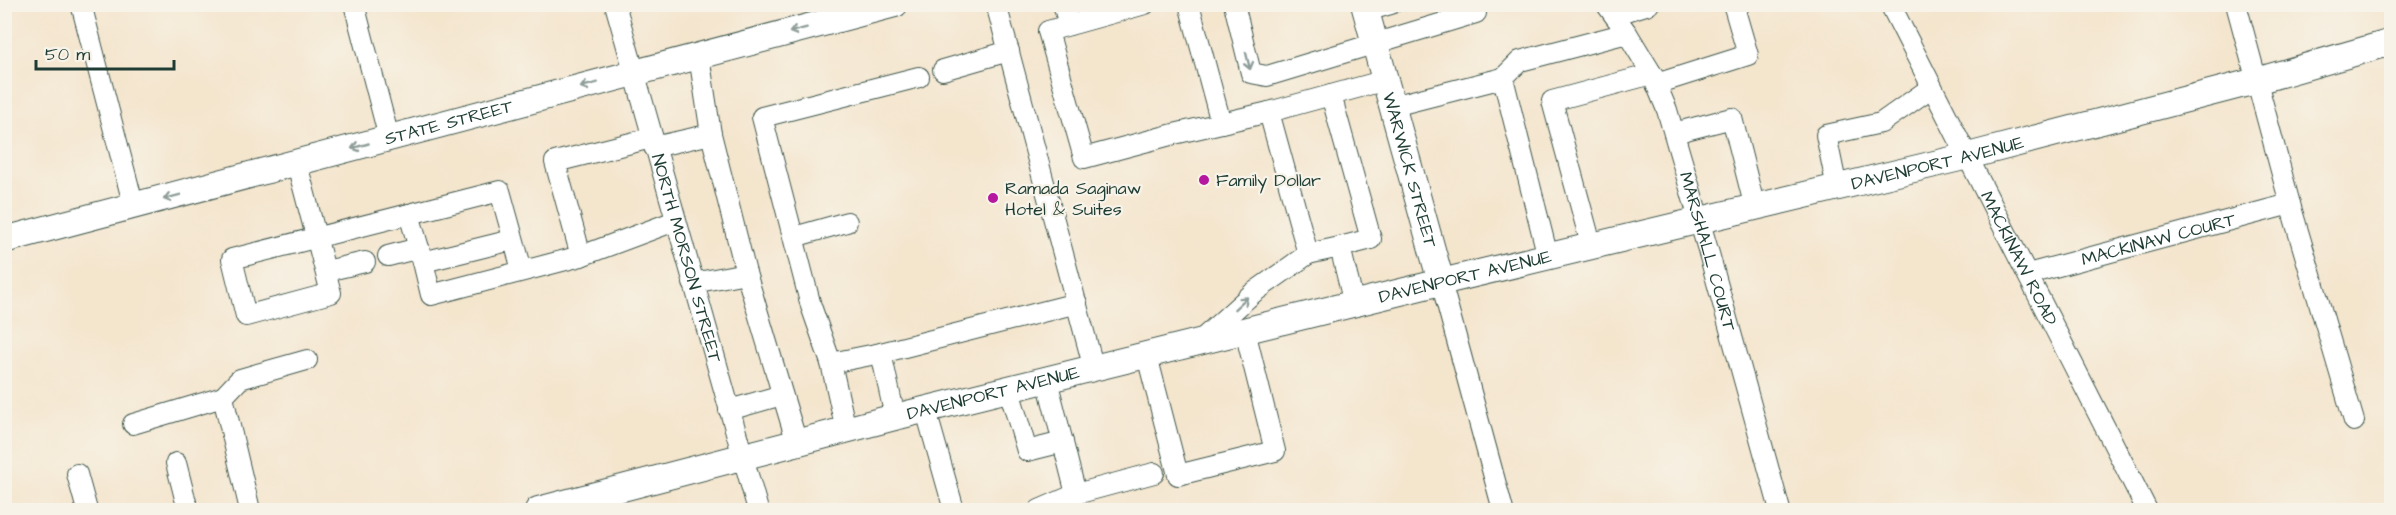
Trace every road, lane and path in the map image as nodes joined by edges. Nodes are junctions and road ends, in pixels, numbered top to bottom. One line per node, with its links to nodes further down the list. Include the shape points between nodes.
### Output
1 (81, 4): 44 (street)
2 (354, 4): 38 (street)
3 (615, 4): 25 (street, NORTH MORSON STREET)
4 (996, 4): 22 (street)
5 (1063, 4): 18 (street)
6 (1145, 4): 17 (street)
7 (1189, 4): 35 (street)
8 (1234, 4): 20 (street, one-way to 20, via 1251,73 1267,75)
9 (1473, 4): 20 (street, via 1476,13)
10 (1649, 4): 16 (street)
11 (1890, 4): 31 (street, MACKINAW ROAD)
12 (2236, 4): 30 (street)
13 (1736, 5): 28 (street, via 1748,55)
14 (883, 6): 23 (main road, STATE STREET, one-way to 23)
15 (1374, 7): 20 (main road, WARWICK STREET)
16 (1610, 10): 19 (street, MARSHALL COURT)
17 (1090, 11): 18 (street)
18 (1069, 25): 35 (street, via 1048,31 1084,158)
19 (1627, 33): 27 (street, via 1520,61); 28 (street, MARSHALL COURT)
20 (1376, 42): 29 (main road, WARWICK STREET)
21 (2391, 42): 30 (main road, DAVENPORT AVENUE)
22 (1008, 51): 24 (street); 68 (street)
23 (699, 56): 25 (main road, STATE STREET); 37 (street)
24 (943, 70)
25 (633, 74): 38 (main road, STATE STREET, one-way to 38); 39 (street, NORTH MORSON STREET)
26 (919, 77): 50 (street, via 762,117)
27 (1503, 78): 33 (street); 60 (street)
28 (1654, 79): 36 (street, MARSHALL COURT); 55 (street, via 1552,101)
29 (1386, 80): 32 (street); 33 (main road, WARWICK STREET)
30 (2256, 81): 40 (main road, DAVENPORT AVENUE); 43 (street)
31 (1932, 87): 40 (street, MACKINAW ROAD); 42 (street, via 1881,123 1826,135)
32 (1331, 95): 34 (street); 54 (street, via 1371,239)
33 (1393, 106): 66 (main road, WARWICK STREET)
34 (1269, 112): 35 (street); 56 (street)
35 (1221, 123)
36 (1674, 133): 45 (street, via 1732,118); 49 (street, MARSHALL COURT)
37 (711, 134): 39 (street); 64 (street)
38 (389, 138): 41 (main road, STATE STREET, one-way to 41)
39 (652, 142): 47 (street, NORTH MORSON STREET); 59 (street, via 555,162)
40 (1968, 156): 42 (main road, DAVENPORT AVENUE); 65 (street, MACKINAW ROAD)
41 (297, 164): 44 (main road, STATE STREET, one-way to 44); 51 (street)
42 (1837, 188): 45 (main road, DAVENPORT AVENUE)
43 (2290, 204): 65 (street, MACKINAW COURT); 84 (street)
44 (134, 207): 52 (main road, STATE STREET)
45 (1755, 208): 49 (main road, DAVENPORT AVENUE)
46 (409, 214): 51 (street); 53 (street, via 500,192); 57 (street)
47 (675, 221): 59 (street); 67 (street, NORTH MORSON STREET)
48 (847, 222): 50 (street)
49 (1700, 222): 55 (main road, DAVENPORT AVENUE); 102 (street, MARSHALL COURT)
50 (794, 237): 75 (street, via 811,306)
51 (316, 238): 63 (street); 63 (street, via 232,259 246,316 331,293)
52 (4, 240)
53 (512, 240): 57 (street); 62 (street)
54 (1340, 247): 56 (street); 69 (street)
55 (1592, 248): 60 (main road, DAVENPORT AVENUE)
56 (1308, 254): 71 (street, one-way to 56, via 1253,293)
57 (421, 255): 58 (street); 62 (street, via 431,295)
58 (388, 256)
59 (581, 256): 62 (street)
60 (1548, 257): 66 (main road, DAVENPORT AVENUE)
61 (365, 262): 63 (street)
62 (522, 270)
63 (326, 272)
64 (746, 273): 67 (street); 79 (street)
65 (2028, 274): 103 (street, MACKINAW ROAD)
66 (1441, 282): 69 (main road, DAVENPORT AVENUE); 101 (street, WARWICK STREET)
67 (693, 283): 81 (street, NORTH MORSON STREET)
68 (1077, 303): 72 (street); 76 (street)
69 (1354, 304): 70 (main road, DAVENPORT AVENUE)
70 (1245, 331): 71 (main road, DAVENPORT AVENUE); 73 (street, via 1275,451 1178,476)
71 (1198, 343): 73 (main road, DAVENPORT AVENUE)
72 (881, 353): 75 (street); 83 (street)
73 (1147, 356): 76 (main road, DAVENPORT AVENUE)
74 (307, 360): 80 (street, via 240,379)
75 (831, 363): 86 (street)
76 (1094, 369): 77 (main road, DAVENPORT AVENUE)
77 (1047, 381): 78 (main road, DAVENPORT AVENUE); 87 (street)
78 (1009, 390): 82 (main road, DAVENPORT AVENUE); 87 (street, via 1027,452)
79 (782, 395): 81 (street); 88 (street)
80 (223, 397): 85 (street); 96 (street)
81 (729, 410): 89 (street, NORTH MORSON STREET)
82 (926, 411): 83 (main road, DAVENPORT AVENUE); 99 (street)
83 (895, 417): 86 (main road, DAVENPORT AVENUE)
84 (2354, 421)
85 (133, 424)
86 (846, 430): 88 (main road, DAVENPORT AVENUE)
87 (1063, 442): 93 (street)
88 (796, 443): 89 (main road, DAVENPORT AVENUE)
89 (743, 456): 97 (main road, DAVENPORT AVENUE); 98 (street, NORTH MORSON STREET)
90 (176, 463): 95 (street)
91 (1154, 473): 93 (street)
92 (77, 474): 94 (street)
93 (1076, 494): 100 (street)
94 (87, 510)
95 (189, 510)
96 (250, 510)
97 (538, 510)
98 (758, 510)
99 (954, 510)
100 (1039, 510)
101 (1503, 510)
102 (1780, 510)
103 (2147, 510)

